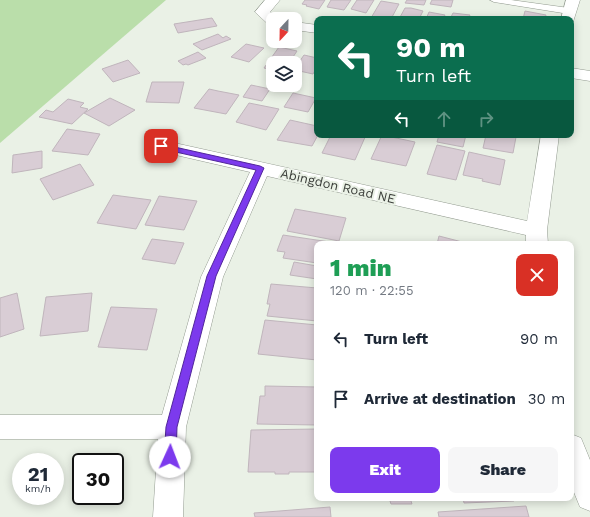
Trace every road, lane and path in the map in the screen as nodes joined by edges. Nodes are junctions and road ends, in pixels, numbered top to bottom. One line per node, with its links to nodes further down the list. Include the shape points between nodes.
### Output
1 (273, 0): 4 (street, via 262,12)
2 (494, 0): 3 (lane)
3 (570, 10)
4 (266, 15)
5 (302, 27): 6 (street)
6 (314, 29)
7 (574, 73): 8 (street)
8 (590, 76)
9 (550, 138): 12 (street)
10 (161, 146): 11 (street, Abingdon Road NE)
11 (260, 168): 12 (street, Abingdon Road NE); 13 (street, via 212,276)
12 (536, 237)
13 (172, 427): 14 (street); 17 (street)
14 (0, 428)
15 (574, 455): 16 (street)
16 (590, 497)
17 (168, 517)

